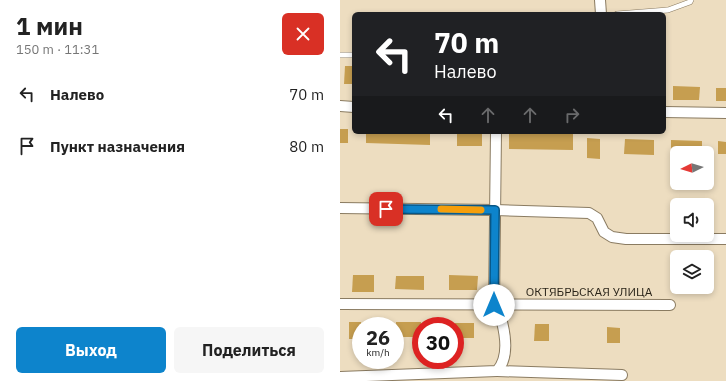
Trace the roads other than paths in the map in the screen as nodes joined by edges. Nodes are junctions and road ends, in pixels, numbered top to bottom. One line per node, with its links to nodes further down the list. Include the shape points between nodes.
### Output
1 (600, 0): 3 (street)
2 (691, 0): 4 (lane, via 668,10)
3 (601, 12)
4 (642, 12)
5 (340, 55): 6 (lane)
6 (352, 55)
7 (340, 106): 8 (street)
8 (352, 107)
9 (666, 112): 10 (street)
10 (726, 112)
11 (496, 134): 13 (street)
12 (340, 208): 13 (street)
13 (495, 210): 14 (street, via 589,213 597,218 604,232 612,237 626,239); 16 (street)
14 (726, 239)
15 (340, 304): 16 (street, ОКТЯБРЬСКАЯ УЛИЦА)
16 (494, 305): 17 (street, ОКТЯБРЬСКАЯ УЛИЦА); 18 (street, via 502,321 505,343 504,360)
17 (670, 305)
18 (497, 371): 19 (street); 20 (street)
19 (622, 375)
20 (340, 377)

